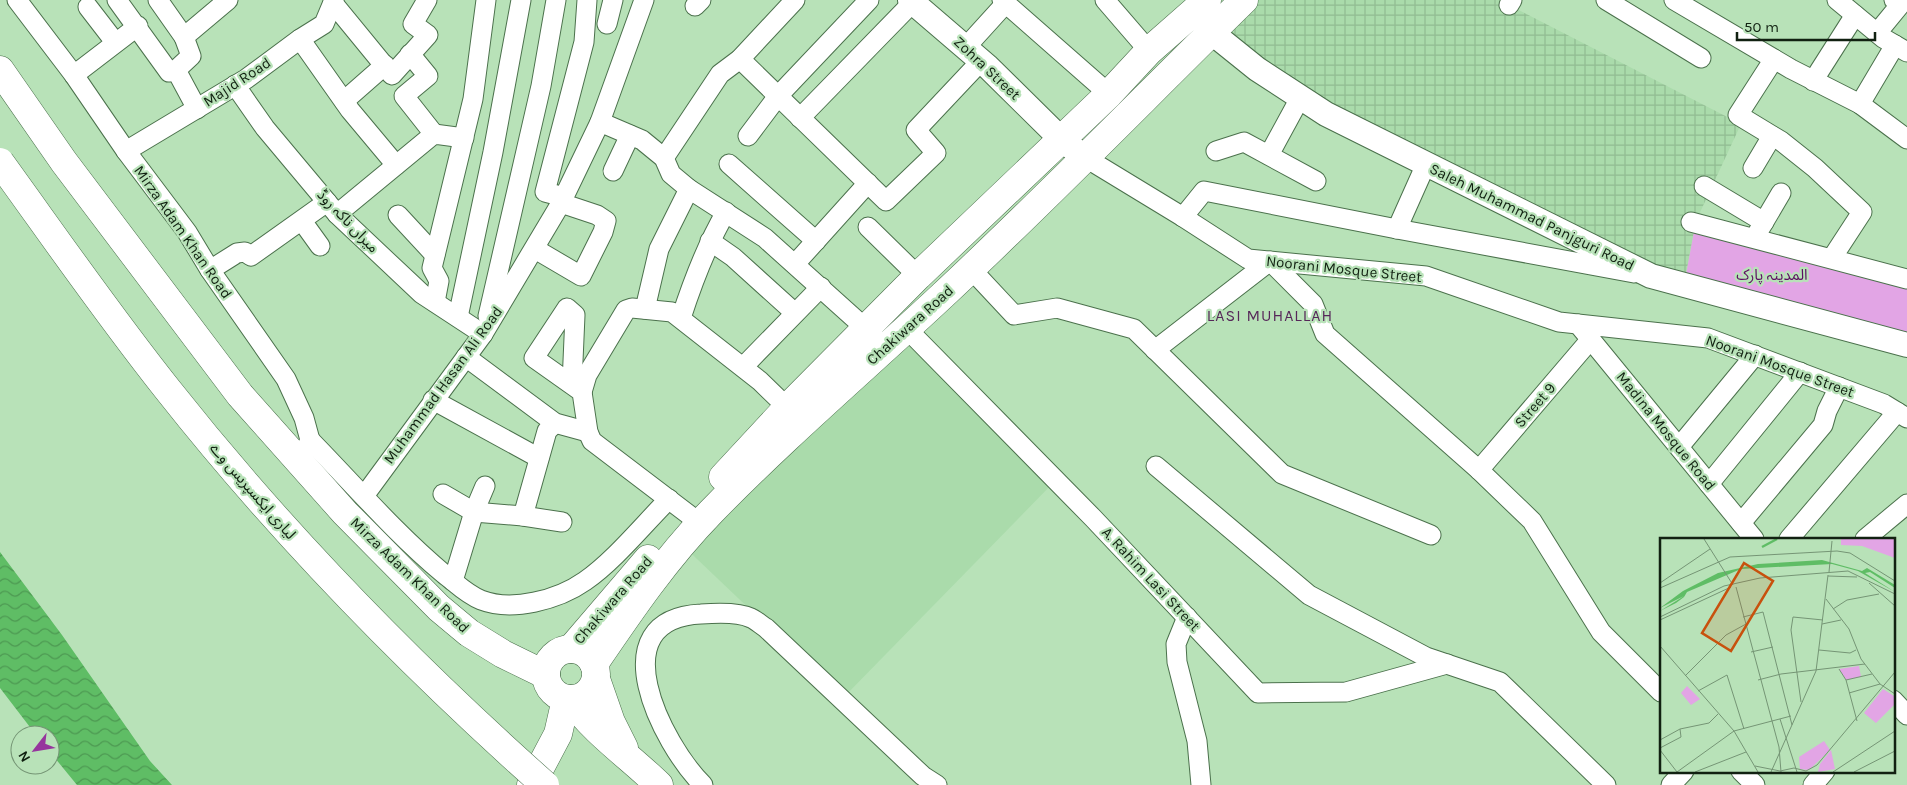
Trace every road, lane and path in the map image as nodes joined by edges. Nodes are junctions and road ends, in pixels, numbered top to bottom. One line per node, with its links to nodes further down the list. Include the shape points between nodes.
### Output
1 (17, 0): 42 (street, Mirza Adam Khan Road)
2 (117, 0): 27 (street)
3 (158, 0): 29 (street)
4 (228, 0): 29 (street)
5 (427, 0): 34 (street, via 413,24 428,35)
6 (486, 0): 57 (street, via 473,99)
7 (521, 0): 103 (street)
8 (556, 0): 108 (street, via 541,86)
9 (587, 0): 76 (street, via 584,42 545,192)
10 (613, 0): 26 (street)
11 (644, 0): 52 (street, Muhammad Hasan Ali Road)
12 (795, 0): 37 (street)
13 (869, 0): 46 (street)
14 (1105, 0): 33 (street)
15 (1244, 0): 24 (main road, Chakiwara Road)
16 (1606, 0): 36 (street)
17 (1674, 0): 38 (street)
18 (1837, 0): 25 (street)
19 (1894, 0): 28 (street, via 1900,5)
20 (334, 1): 30 (street, Majid Road, via 324,24); 39 (street)
21 (912, 1): 35 (street, Zohra Street); 51 (street)
22 (1004, 2): 35 (street); 45 (street)
23 (88, 7): 31 (street)
24 (1204, 15): 33 (main road, Chakiwara Road); 47 (street, Saleh Muhammad Panjguri Road, via 1257,69); 64 (main road, Chakiwara Road)
25 (1855, 15): 28 (street); 43 (street)
26 (607, 24)
27 (138, 26): 31 (street); 41 (street, via 169,72)
28 (1876, 33): 32 (street)
29 (184, 37): 41 (street, via 192,56)
30 (300, 39): 44 (street, Majid Road); 48 (street)
31 (115, 42): 42 (street)
32 (1901, 49): 49 (street)
33 (1149, 51): 45 (main road, Chakiwara Road)
34 (410, 54): 39 (street, via 392,75); 53 (street, via 428,76 404,96)
35 (973, 54): 58 (street, Zohra Street); 72 (street, via 916,130 936,153 886,201)
36 (1701, 58)
37 (740, 59): 46 (street); 63 (street, via 720,74)
38 (1774, 59): 43 (street); 56 (street, via 1738,115)
39 (385, 65): 48 (street)
40 (0, 70): 128 (main road, Mirza Adam Khan Road, via 64,162 240,395)
41 (176, 70): 50 (street)
42 (74, 74): 61 (street, Mirza Adam Khan Road)
43 (1814, 80): 49 (street)
44 (236, 85): 50 (street, Majid Road); 77 (street, میراں ناکہ روڈ, via 264,128)
45 (1109, 94): 58 (main road, Chakiwara Road)
46 (778, 96): 51 (street); 55 (street)
47 (1300, 98): 62 (street); 67 (street, Saleh Muhammad Panjguri Road)
48 (344, 101): 68 (street)
49 (1860, 104): 59 (street)
50 (197, 108): 61 (street, Majid Road)
51 (800, 118): 72 (street)
52 (600, 122): 54 (street); 76 (street, Muhammad Hasan Ali Road)
53 (434, 134): 57 (street); 68 (street)
54 (630, 135): 63 (street, via 642,140); 70 (street)
55 (748, 136)
56 (1772, 136): 69 (street); 91 (street, via 1815,168 1862,212)
57 (464, 138): 90 (street)
58 (1061, 139): 64 (street, Zohra Street); 96 (main road, Chakiwara Road)
59 (1907, 139)
60 (1216, 150): 62 (street, via 1244,142)
61 (126, 151): 95 (street, Mirza Adam Khan Road, via 187,232)
62 (1269, 156): 71 (street)
63 (664, 158): 74 (street, via 671,174)
64 (1086, 158): 80 (street, Noorani Mosque Street); 94 (main road, Chakiwara Road)
65 (0, 162): 157 (main road, لیاری ایکسپریس وے, bridge, via 130,341 247,485 405,655)
66 (729, 164): 87 (street)
67 (1426, 164): 84 (street); 97 (street, Saleh Muhammad Panjguri Road)
68 (396, 165): 77 (street)
69 (1753, 168)
70 (613, 172)
71 (1316, 181)
72 (868, 183): 87 (street)
73 (1704, 186): 85 (street)
74 (689, 189): 78 (street); 101 (street, via 659,249)
75 (1781, 193): 85 (street)
76 (562, 200): 89 (street, Muhammad Hasan Ali Road); 89 (street, via 606,222 581,276)
77 (332, 208): 81 (street); 100 (street, میراں ناکہ روڈ)
78 (726, 212): 86 (street); 93 (street, via 765,238)
79 (398, 215): 90 (street)
80 (1183, 217): 84 (street, via 1204,191); 92 (street, Noorani Mosque Street, via 1248,259)
81 (302, 221): 88 (street); 95 (street, via 251,256 245,252 238,253)
82 (1691, 222): 85 (street)
83 (868, 227): 96 (street)
84 (1396, 229): 97 (street)
85 (1760, 230): 91 (street)
86 (710, 241): 102 (street, via 733,257); 104 (street)
87 (816, 241): 93 (street)
88 (320, 246)
89 (535, 249): 108 (street, Muhammad Hasan Ali Road)
90 (435, 255): 100 (street, via 432,268 440,281)
91 (1832, 258): 98 (street)
92 (1270, 261): 105 (street, Noorani Mosque Street, via 1426,276 1559,322); 112 (street); 127 (street, via 1313,304 1325,334)
93 (795, 264): 99 (street)
94 (971, 269): 107 (main road, Chakiwara Road); 112 (street, via 1014,315 1057,308 1134,329)
95 (210, 270): 123 (street, Mirza Adam Khan Road, via 286,379)
96 (918, 276): 106 (main road, Chakiwara Road)
97 (1651, 276): 110 (street, Saleh Muhammad Panjguri Road)
98 (1907, 279)
99 (821, 287): 102 (street); 106 (street)
100 (434, 302): 103 (street, میراں ناکہ روڈ)
101 (645, 309): 104 (street, via 672,312); 122 (street, via 626,310 577,388)
102 (795, 313): 115 (street)
103 (458, 318): 108 (street, میراں ناکہ روڈ)
104 (681, 318): 115 (street)
105 (1578, 324): 109 (street, Madina Mosque Road); 113 (street, Noorani Mosque Street, via 1708,338)
106 (866, 328): 111 (street); 120 (main road, Chakiwara Road)
107 (907, 329): 111 (main road, Chakiwara Road); 144 (street, A. Rahim Lasi Street)
108 (483, 334): 114 (street, Muhammad Hasan Ali Road)
109 (1591, 339): 124 (street, Madina Mosque Road); 127 (street, Street 9)
110 (1907, 345)
111 (885, 348): 120 (main road, Chakiwara Road)
112 (1155, 350): 139 (street, via 1282,474)
113 (1754, 355): 116 (street, Noorani Mosque Street); 124 (street)
114 (466, 356): 118 (street, Muhammad Hasan Ali Road); 121 (street)
115 (742, 367): 120 (street)
116 (1800, 372): 117 (street, Noorani Mosque Street); 129 (street)
117 (1839, 387): 119 (street, Noorani Mosque Street, via 1884,404); 138 (street, via 1823,425)
118 (434, 400): 125 (street); 132 (street, Muhammad Hasan Ali Road)
119 (1902, 415): 141 (street)
120 (796, 416): 135 (main road, Chakiwara Road)
121 (555, 423): 122 (street); 125 (street, via 547,431)
122 (588, 432): 135 (street, via 592,440)
123 (310, 440): 128 (street, Mirza Adam Khan Road, via 301,460); 132 (street)
124 (1679, 447): 129 (street, Madina Mosque Road)
125 (539, 458): 136 (street)
126 (1156, 466): 146 (street, via 1309,595 1426,657)
127 (1479, 470): 149 (street, via 1532,521 1601,632)
128 (312, 474): 148 (main road, Mirza Adam Khan Road, via 345,513 469,633)
129 (1709, 484): 138 (street, Madina Mosque Road)
130 (485, 486): 134 (street)
131 (443, 494): 134 (street)
132 (364, 496): 143 (street)
133 (1907, 504): 142 (street)
134 (474, 512): 136 (street); 143 (street)
135 (685, 513): 143 (street, via 584,582 542,601 501,604 482,601); 145 (main road, Chakiwara Road); 147 (main road, Chakiwara Road, via 644,592)
136 (523, 516): 137 (street)
137 (562, 522)
138 (1741, 523): 140 (street, Madina Mosque Road)
139 (1431, 535)
140 (1753, 538)
141 (1790, 538)
142 (1866, 538)
143 (453, 582)
144 (1187, 617): 146 (street, A. Rahim Lasi Street, via 1258,692 1346,692); 161 (street, via 1176,644 1177,662 1197,741)
145 (571, 649): 147 (main road, via 585,653); 148 (main road, via 556,654 547,667)
146 (1447, 664): 162 (street, via 1500,682)
147 (595, 672): 150 (main road, via 589,692 582,697); 153 (main road, via 611,722)
148 (546, 675): 150 (main road, via 552,690)
149 (1660, 691)
150 (568, 699): 153 (main road, via 609,743); 156 (main road, via 558,734)
151 (1894, 701): 152 (street)
152 (1907, 715)
153 (628, 756): 158 (main road)
154 (1683, 772): 163 (street)
155 (1824, 772): 164 (street)
156 (531, 785)
157 (545, 785)
158 (659, 785)
159 (703, 785): 160 (street, via 672,747 655,709 646,674 648,644 664,624 687,616 717,613 750,617 766,628 923,776)
160 (938, 785)
161 (1201, 785)
162 (1606, 785)
163 (1671, 785)
164 (1813, 785)

